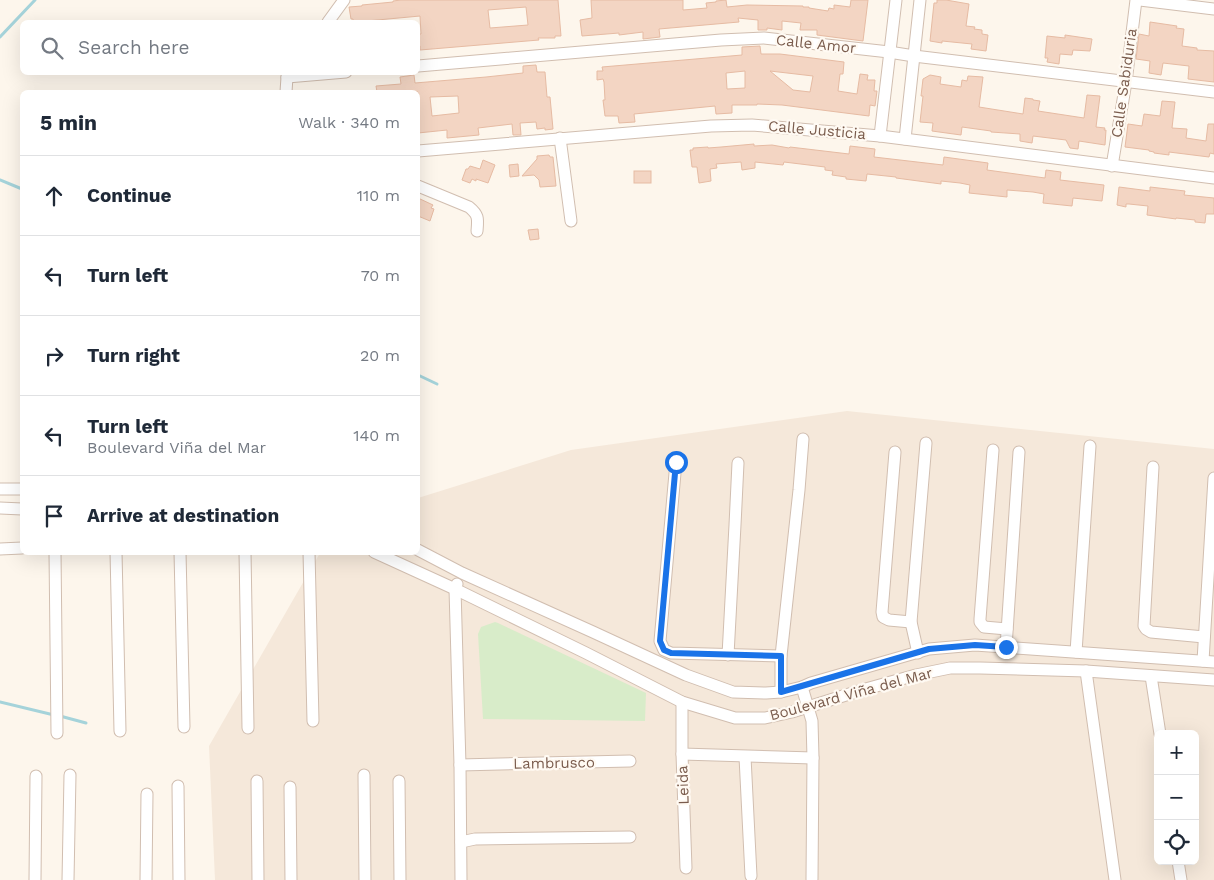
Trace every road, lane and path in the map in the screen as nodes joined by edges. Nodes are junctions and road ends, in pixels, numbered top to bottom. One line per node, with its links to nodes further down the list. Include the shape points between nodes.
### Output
1 (344, 0): 7 (street)
2 (896, 0): 8 (street)
3 (920, 0): 9 (street)
4 (1136, 0): 12 (street, Calle Sabiduria)
5 (1140, 0): 6 (street)
6 (1214, 8)
7 (329, 20)
8 (889, 52): 9 (street, Calle Amor); 10 (street, Calle Amor, via 756,38); 15 (street)
9 (914, 56): 12 (street, Calle Amor); 17 (street)
10 (420, 66)
11 (289, 75): 13 (street)
12 (1126, 82): 14 (street, Calle Amor); 19 (street, Calle Sabiduria)
13 (286, 90)
14 (1214, 92)
15 (880, 136): 16 (street, Calle Justicia, via 731,125); 17 (street, Calle Justicia)
16 (560, 138): 18 (street, Calle Justicia); 22 (street)
17 (905, 139): 19 (street, Calle Justicia)
18 (420, 151)
19 (1112, 166): 20 (street, Calle Justicia)
20 (1214, 178)
21 (420, 187): 23 (street, via 475,212)
22 (571, 221)
23 (477, 231)
24 (802, 439): 59 (street)
25 (926, 443): 52 (street)
26 (1090, 446): 56 (street)
27 (993, 450): 53 (street, via 980,622 984,627)
28 (894, 452): 52 (street, via 882,612 889,620)
29 (1019, 452): 53 (street)
30 (676, 462): 58 (street, via 660,641 664,650 671,653)
31 (738, 463): 58 (street)
32 (1153, 467): 54 (street, via 1144,626 1151,632)
33 (1214, 478): 34 (street)
34 (1214, 486): 41 (street)
35 (0, 489): 36 (street)
36 (20, 489)
37 (0, 508): 38 (street)
38 (20, 509)
39 (20, 548): 40 (street)
40 (0, 549)
41 (1212, 550): 51 (street)
42 (420, 551): 49 (street, Boulevard Viña del Mar)
43 (55, 555): 73 (street)
44 (116, 555): 72 (street)
45 (180, 555): 69 (street)
46 (245, 555): 70 (street)
47 (309, 555): 68 (street)
48 (381, 555): 50 (street, Boulevard Viña del Mar)
49 (462, 573): 50 (street); 65 (street, Boulevard Viña del Mar, via 694,678 733,692)
50 (455, 589): 66 (street, Boulevard Viña del Mar); 78 (street)
51 (1210, 614): 54 (street)
52 (911, 622): 57 (street)
53 (1007, 629): 55 (street)
54 (1204, 638): 60 (street)
55 (1006, 647): 56 (street, Boulevard Viña del Mar); 57 (street, Boulevard Viña del Mar, via 950,646)
56 (1076, 652): 60 (street, Boulevard Viña del Mar)
57 (918, 653): 64 (street, Boulevard Viña del Mar)
58 (728, 656): 59 (street)
59 (781, 656): 65 (street)
60 (1209, 661)
61 (1086, 671): 62 (street, Boulevard Viña del Mar); 67 (street, Boulevard Viña del Mar, via 950,668 889,682); 102 (street)
62 (1151, 676): 63 (street, Boulevard Viña del Mar); 71 (street)
63 (1214, 681)
64 (802, 687): 65 (street, Boulevard Viña del Mar); 67 (street)
65 (781, 692)
66 (682, 702): 67 (street, Boulevard Viña del Mar, via 735,718 765,718); 74 (street, Leida)
67 (808, 707): 76 (street, via 812,721)
68 (313, 720)
69 (184, 727)
70 (248, 728)
71 (1159, 730)
72 (120, 731)
73 (57, 733)
74 (682, 754): 75 (street); 90 (street, Leida)
75 (745, 756): 76 (street); 91 (street)
76 (813, 758): 92 (street)
77 (630, 761): 78 (street, Lambrusco)
78 (460, 765): 88 (street)
79 (70, 775): 94 (street)
80 (364, 775): 99 (street)
81 (36, 776): 93 (street)
82 (257, 781): 97 (street)
83 (399, 781): 100 (street)
84 (178, 786): 96 (street)
85 (290, 787): 98 (street)
86 (147, 794): 95 (street)
87 (630, 837): 88 (street, via 475,839)
88 (461, 842): 101 (street)
89 (1179, 865): 103 (street)
90 (686, 868)
91 (751, 876)
92 (812, 879)
93 (35, 880)
94 (68, 880)
95 (146, 880)
96 (179, 880)
97 (258, 880)
98 (291, 880)
99 (366, 880)
100 (400, 880)
101 (461, 880)
102 (1115, 880)
103 (1181, 880)

